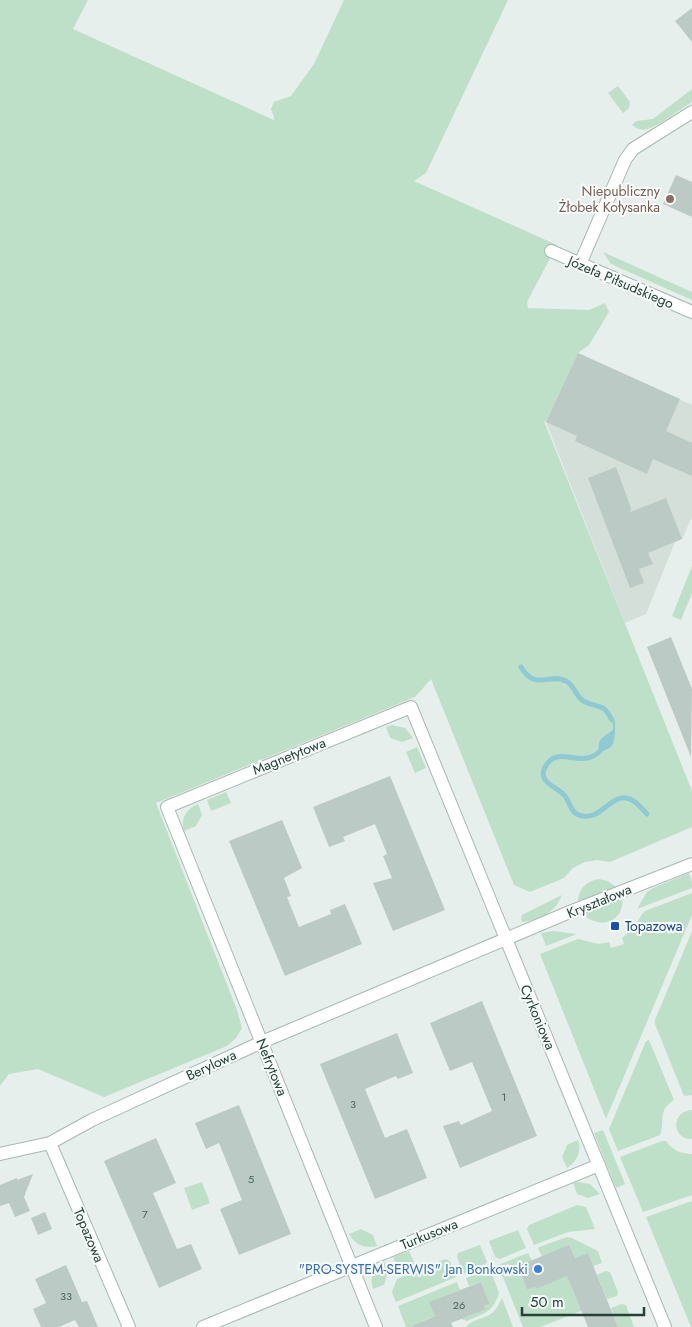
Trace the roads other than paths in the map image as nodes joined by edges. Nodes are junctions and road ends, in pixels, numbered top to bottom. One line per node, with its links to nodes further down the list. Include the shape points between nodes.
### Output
1 (692, 112): 3 (street, via 633,149 625,160)
2 (551, 252): 3 (street, Józefa Piłsudskiego)
3 (580, 264): 4 (street, Józefa Piłsudskiego)
4 (692, 312)
5 (411, 707): 6 (street, Magnetytowa); 8 (street, Cyrkoniowa)
6 (167, 807): 9 (street, Nefrytowa)
7 (692, 864): 8 (street, Kryształowa)
8 (506, 940): 9 (street, Berylowa); 12 (street, Cyrkoniowa)
9 (262, 1042): 10 (street, Berylowa, via 92,1120); 13 (street, Nefrytowa)
10 (50, 1143): 11 (street, Berylowa); 14 (street, Topazowa)
11 (0, 1154)
12 (599, 1165): 13 (street, Turkusowa); 17 (street, Cyrkoniowa)
13 (352, 1266): 15 (street, Turkusowa); 16 (street, Nefrytowa)
14 (128, 1327)
15 (203, 1327)
16 (376, 1327)
17 (665, 1327)

